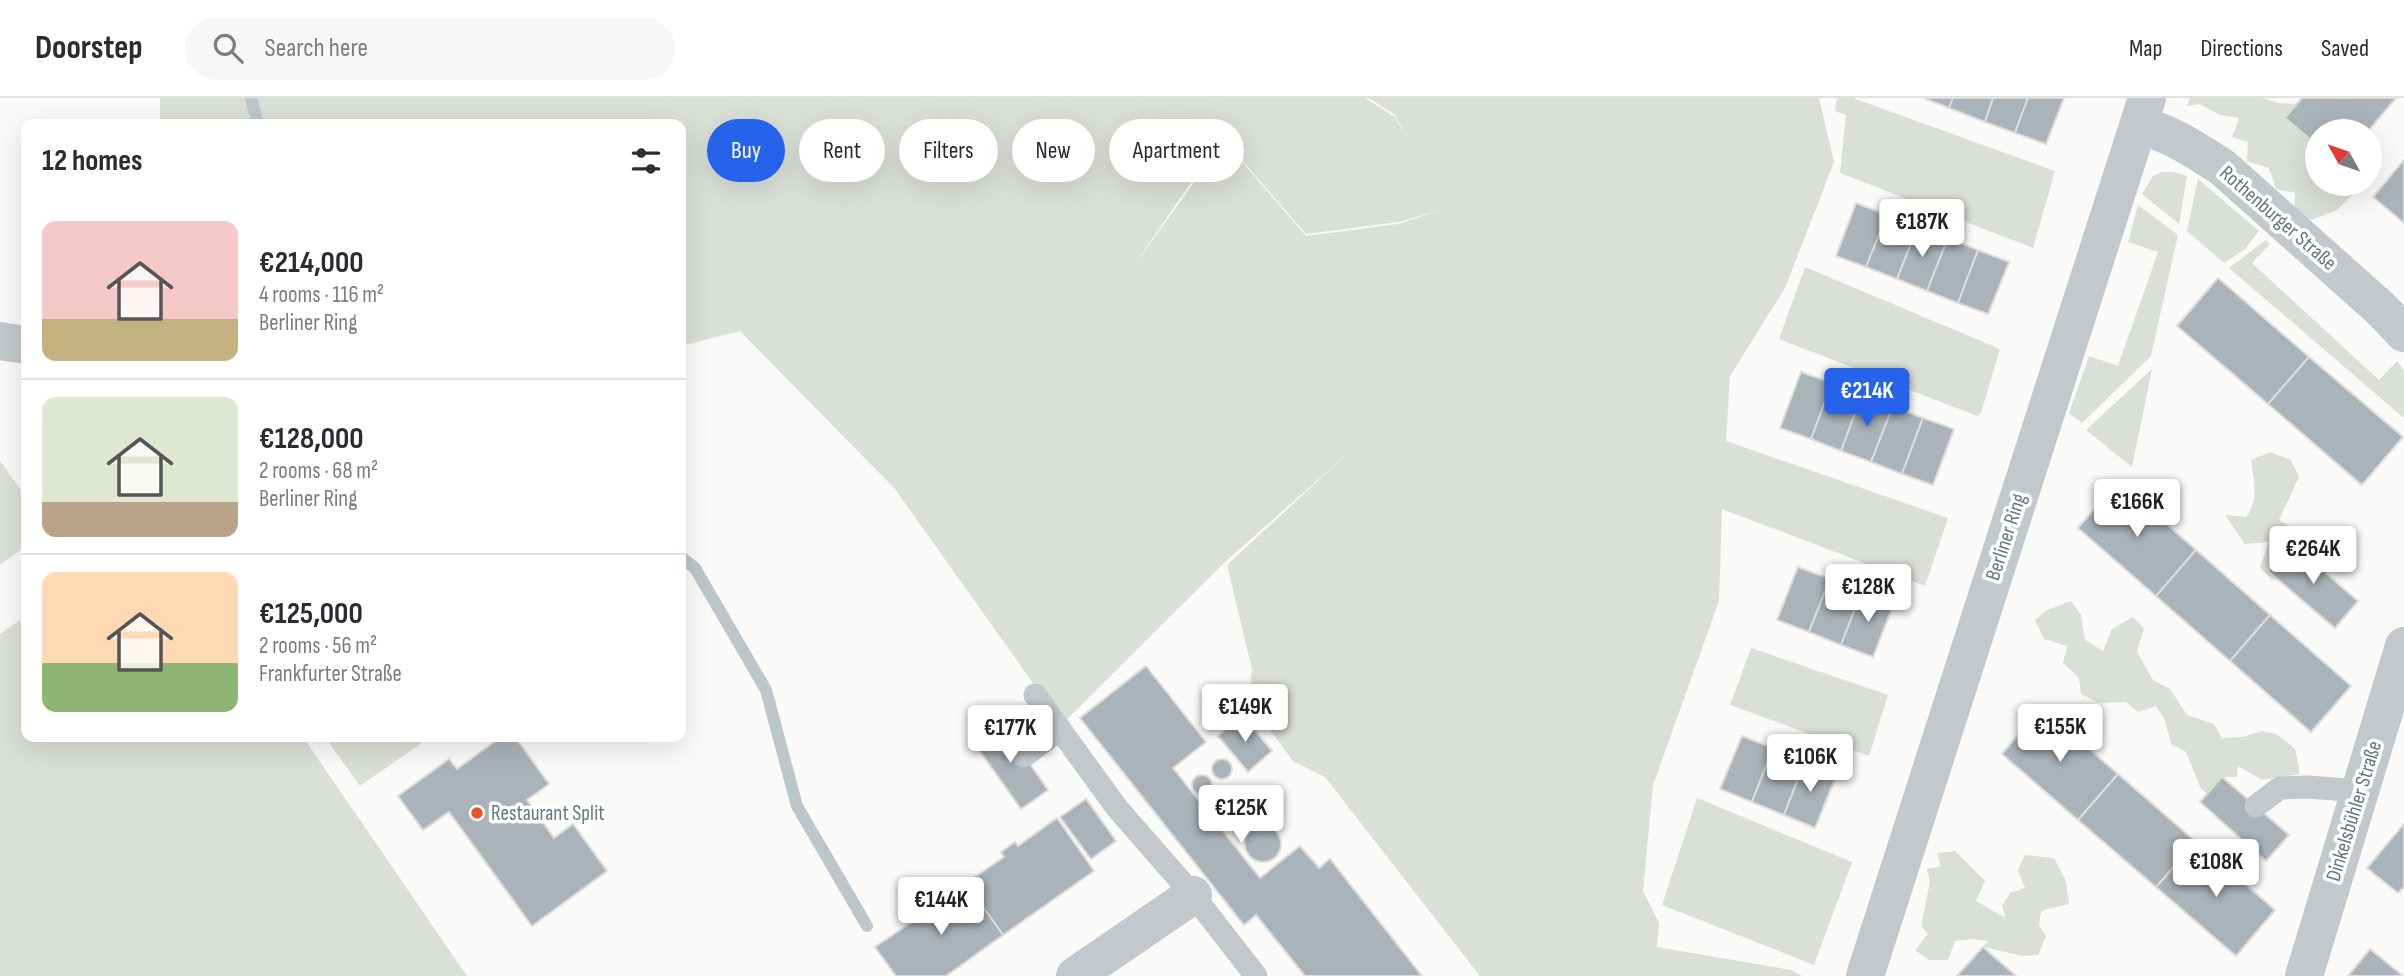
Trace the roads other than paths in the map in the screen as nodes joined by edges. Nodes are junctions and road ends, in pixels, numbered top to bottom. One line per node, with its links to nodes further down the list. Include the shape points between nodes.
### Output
1 (2143, 111): 2 (street, Rothenburger Straße, via 2160,131 2222,167); 14 (street, Berliner Ring)
2 (2404, 333)
3 (0, 341): 4 (street)
4 (21, 344)
5 (2404, 646): 9 (street, Dinkelsbühler Straße)
6 (1035, 695): 7 (lane)
7 (1060, 729): 8 (lane); 11 (lane, via 1117,808)
8 (1024, 756)
9 (2360, 791): 10 (lane, via 2280,788); 15 (street, Dinkelsbühler Straße)
10 (2256, 806)
11 (1193, 895): 12 (street); 13 (lane)
12 (1075, 976)
13 (1256, 976)
14 (1865, 976)
15 (2304, 976)

